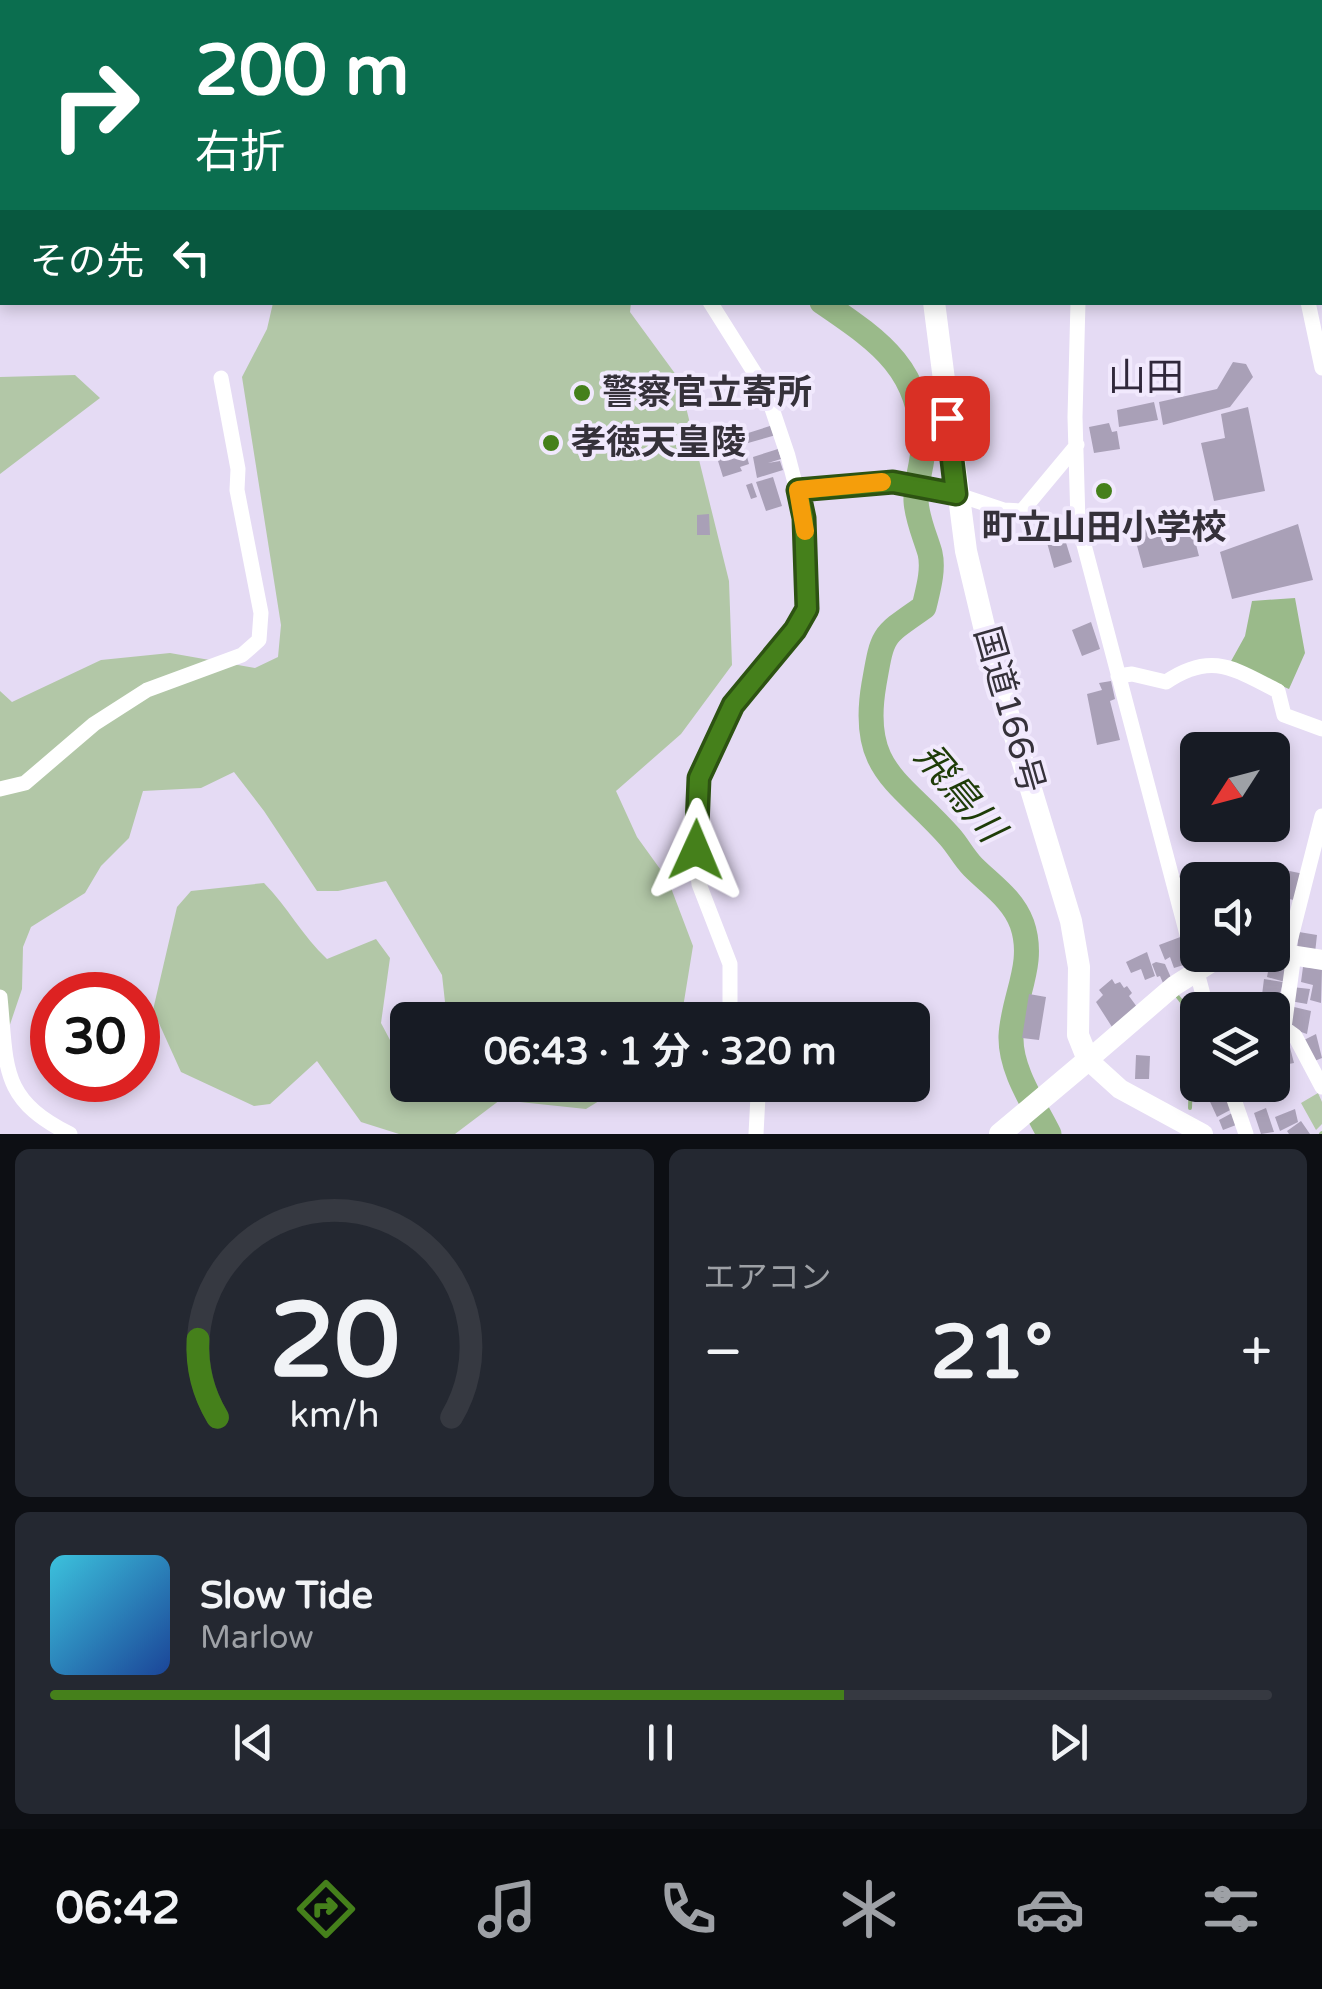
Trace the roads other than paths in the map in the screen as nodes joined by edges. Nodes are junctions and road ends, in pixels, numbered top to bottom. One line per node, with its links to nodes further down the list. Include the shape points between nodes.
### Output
1 (712, 305): 8 (street, via 766,391)
2 (934, 305): 9 (highway, 国道166号)
3 (1078, 305): 7 (street)
4 (1313, 305): 5 (street)
5 (1322, 368)
6 (221, 378): 12 (street, via 261,613 259,640 242,656 147,690 94,724 25,783)
7 (1077, 445): 9 (street, via 1022,511); 10 (street, via 1078,522)
8 (798, 490): 9 (street, via 893,482); 21 (street, via 807,609 733,705 699,778 700,884 730,964)
9 (956, 494): 22 (highway, 国道166号, via 993,664 1070,921 1078,1035)
10 (1118, 676): 11 (street, via 1166,682 1187,668 1225,665 1278,691 1284,715); 14 (street)
11 (1322, 728)
12 (0, 789)
13 (1322, 816): 15 (street)
14 (1180, 902)
15 (1290, 934)
16 (1290, 954): 17 (main road)
17 (1322, 960)
18 (1193, 972): 22 (main road)
19 (1285, 972): 23 (street, via 1284,1028 1296,1036)
20 (0, 998): 27 (street, via 12,1085 32,1112)
21 (730, 1002)
22 (1088, 1060): 26 (main road, via 1120,1089); 29 (highway)
23 (1322, 1087)
24 (758, 1102): 28 (street)
25 (1235, 1102): 30 (street)
26 (1191, 1131)
27 (70, 1134)
28 (756, 1134)
29 (1000, 1134)
30 (1246, 1134)

